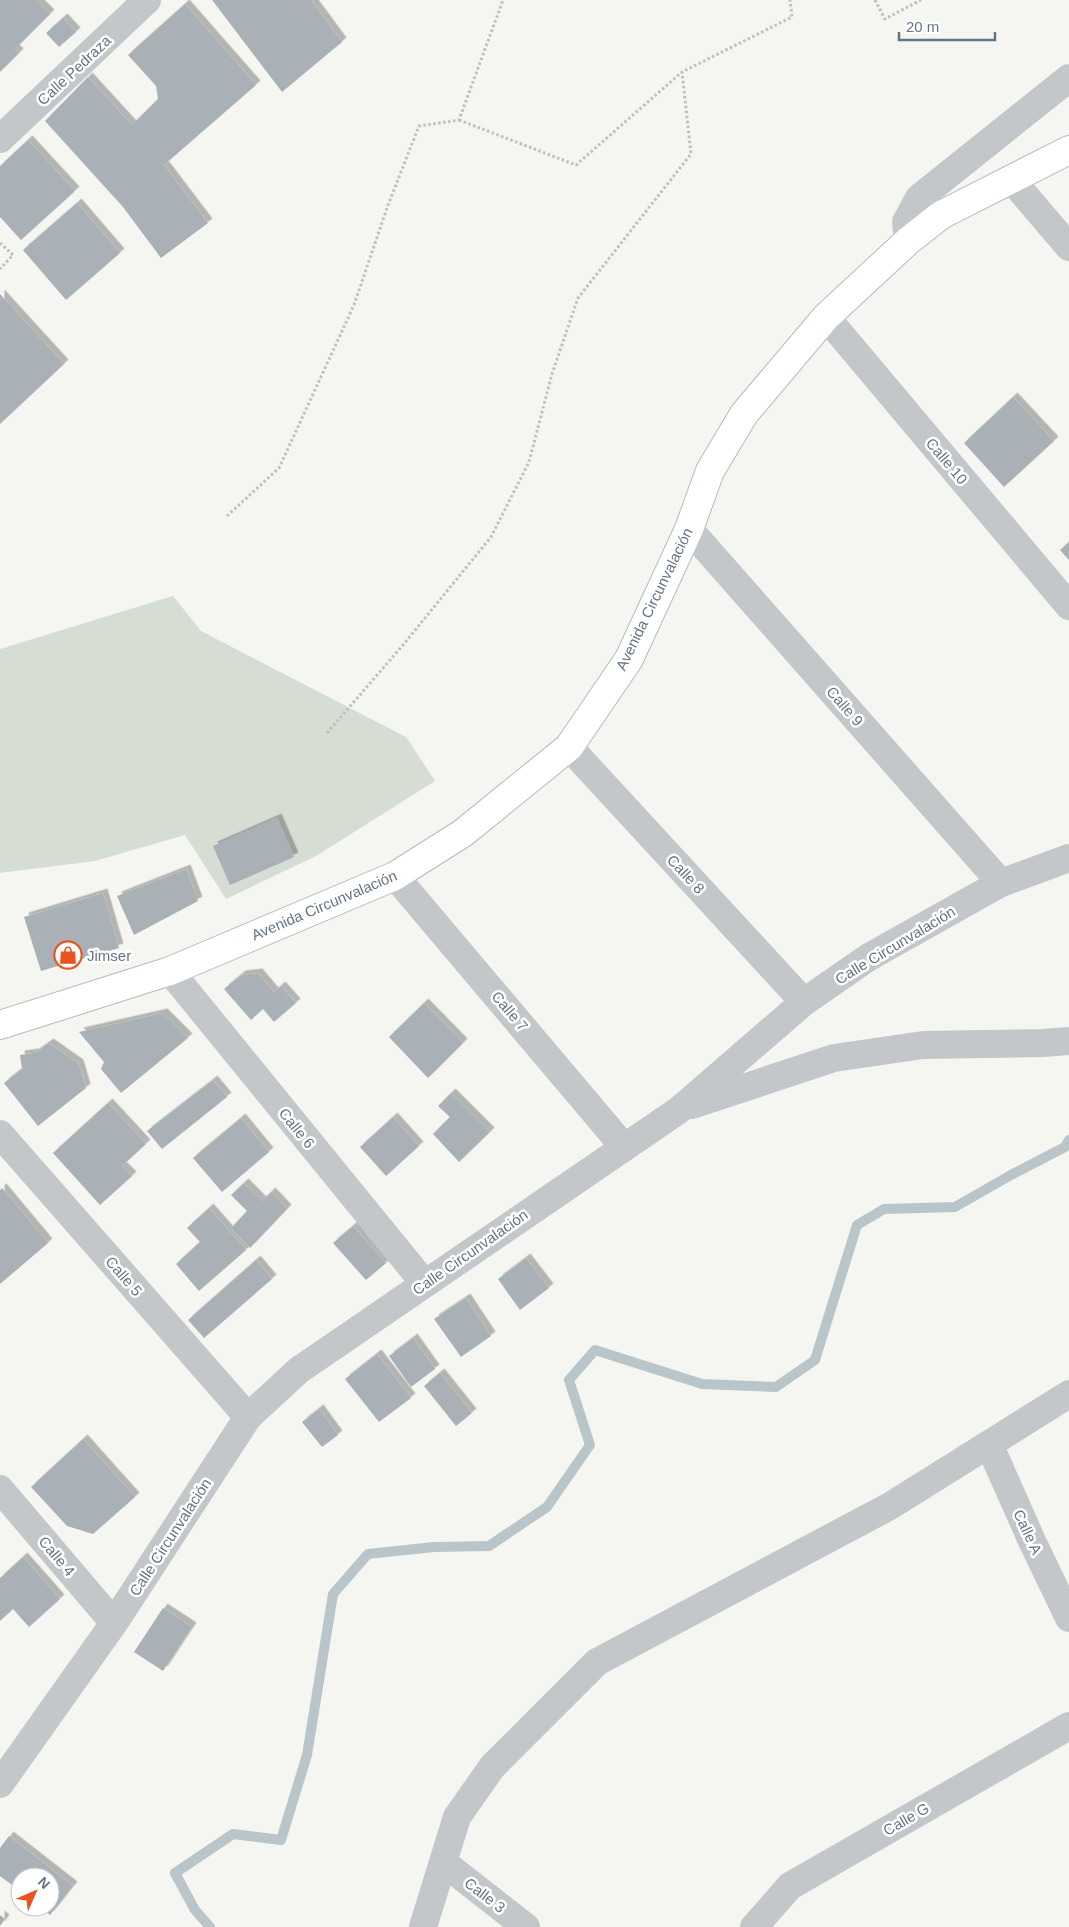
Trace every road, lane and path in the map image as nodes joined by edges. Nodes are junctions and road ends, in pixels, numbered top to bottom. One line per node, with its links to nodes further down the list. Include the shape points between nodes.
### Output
1 (147, 0): 9 (street, Calle Pedraza)
2 (503, 0): 8 (path)
3 (790, 0): 6 (path, via 792,17)
4 (875, 0): 5 (path, via 885,19)
5 (921, 0)
6 (682, 72): 8 (path, via 576,164); 20 (path, via 691,154 578,298 552,374 529,462 491,537)
7 (1069, 78): 12 (street, via 919,198 906,222)
8 (459, 120): 17 (path, via 418,126 354,305 278,468)
9 (0, 139)
10 (1069, 150): 11 (street, Avenida Circunvalación)
11 (1012, 178): 12 (street, Avenida Circunvalación, via 940,215); 14 (street)
12 (908, 241): 16 (street, Avenida Circunvalación)
13 (0, 243): 15 (path, via 13,255)
14 (1069, 246)
15 (0, 269)
16 (826, 317): 18 (street, Avenida Circunvalación, via 744,414 710,471); 19 (street, Calle 10)
17 (227, 516)
18 (689, 529): 21 (street, Avenida Circunvalación, via 629,659); 24 (street, Calle 9)
19 (1069, 606)
20 (327, 733)
21 (569, 747): 23 (street, Avenida Circunvalación, via 463,833); 26 (street, Calle 8)
22 (1069, 858): 24 (street, Calle Circunvalación)
23 (396, 876): 25 (street, Avenida Circunvalación); 31 (street, Calle 7)
24 (1001, 883): 26 (street, Calle Circunvalación, via 869,957)
25 (170, 971): 27 (street, Avenida Circunvalación); 32 (street, Calle 6)
26 (804, 1002): 29 (street, Calle Circunvalación)
27 (0, 1025)
28 (1069, 1040): 29 (street, via 923,1045 834,1058)
29 (679, 1110): 31 (street, Calle Circunvalación)
30 (0, 1134): 34 (street, Calle 5)
31 (624, 1147): 32 (street, Calle Circunvalación)
32 (425, 1284): 34 (street, Calle Circunvalación, via 299,1370)
33 (1069, 1394): 35 (street)
34 (248, 1417): 38 (street, Calle Circunvalación)
35 (989, 1444): 37 (street, Calle A); 41 (street, via 890,1506 597,1662 492,1767 457,1816)
36 (0, 1489): 38 (street, Calle 4)
37 (1069, 1618)
38 (114, 1623): 40 (street, Calle Circunvalación)
39 (1069, 1726): 44 (street, Calle G, via 790,1886)
40 (0, 1784)
41 (444, 1863): 42 (street); 43 (street, Calle 3)
42 (423, 1927)
43 (526, 1927)
44 (754, 1927)

